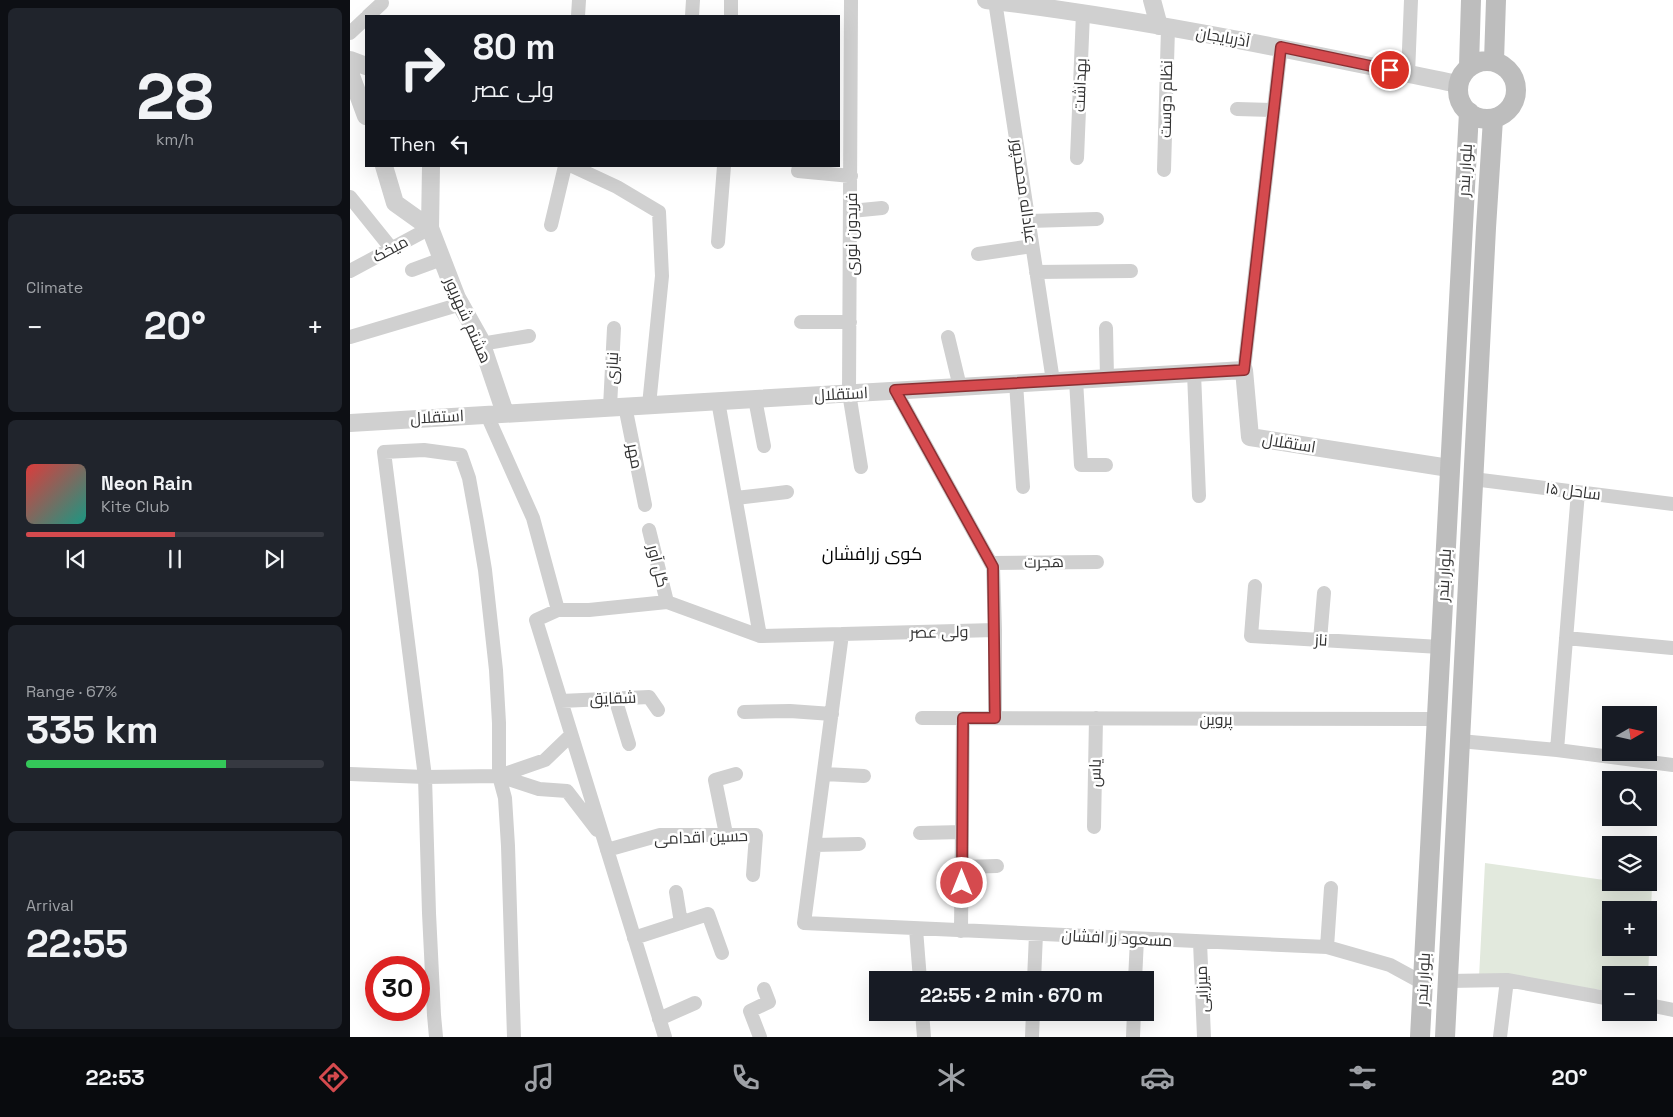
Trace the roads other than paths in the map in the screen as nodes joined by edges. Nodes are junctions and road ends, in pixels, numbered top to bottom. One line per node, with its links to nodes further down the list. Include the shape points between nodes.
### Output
1 (579, 0): 13 (street)
2 (694, 0): 14 (street)
3 (731, 0): 15 (street)
4 (851, 0): 40 (street, فریدون نوری)
5 (990, 0): 11 (street, آذربایجان); 45 (street, عباداله محمدپور)
6 (1152, 0): 17 (street)
7 (1411, 0): 25 (street)
8 (1471, 0): 23 (main road)
9 (1496, 0): 21 (main road)
10 (382, 3): 12 (street)
11 (1083, 13): 17 (street, آذربایجان); 32 (street, بهداشت)
12 (369, 15)
13 (578, 15)
14 (692, 15)
15 (731, 15)
16 (365, 19): 18 (street)
17 (1164, 27): 19 (street, آذربایجان); 39 (street, نظام دوست)
18 (350, 32)
19 (1281, 47): 25 (street, آذربایجان); 28 (street)
20 (350, 60): 22 (street)
21 (1494, 61): 23 (main road, via 1481,61); 31 (main road, via 1511,73 1516,83 1516,94 1504,114)
22 (365, 66)
23 (1469, 66): 26 (main road)
24 (350, 73): 30 (street)
25 (1408, 74): 26 (street, آذربایجان)
26 (1458, 84): 29 (main road, via 1458,95)
27 (1237, 109): 28 (street)
28 (1273, 110): 66 (street)
29 (1469, 112): 31 (main road, via 1480,118); 85 (main road, بلوار بندر)
30 (365, 113)
31 (1493, 118): 86 (main road, بلوار بندر)
32 (1077, 158)
33 (384, 167): 47 (street, via 395,203)
34 (431, 167): 47 (street)
35 (565, 167): 46 (street)
36 (574, 167): 77 (street, via 659,212 662,276)
37 (724, 167): 48 (street)
38 (799, 167): 40 (street, via 798,171)
39 (1164, 170)
40 (851, 176): 43 (street, فریدون نوری)
41 (350, 197): 50 (street)
42 (882, 208): 43 (street)
43 (851, 211): 59 (street, فریدون نوری)
44 (1097, 219): 45 (street)
45 (1029, 221): 49 (street, عباداله محمدپور)
46 (551, 225)
47 (430, 228): 50 (street, میخک); 52 (street, هشتم شهریور)
48 (718, 242)
49 (1032, 246): 51 (street); 55 (street, عباداله محمدپور)
50 (391, 248): 54 (street, میخک)
51 (978, 254)
52 (442, 259): 53 (street); 57 (street, هشتم شهریور)
53 (412, 270)
54 (350, 271)
55 (1036, 272): 56 (street); 70 (street, عباداله محمدپور)
56 (1131, 272)
57 (461, 304): 63 (street); 65 (street, هشتم شهریور)
58 (800, 322): 59 (street)
59 (850, 322): 74 (street, فریدون نوری)
60 (614, 328): 78 (street, نیازی)
61 (1106, 328): 68 (street)
62 (529, 336): 65 (street)
63 (350, 337)
64 (948, 337): 72 (street)
65 (481, 344): 79 (street, هشتم شهریور)
66 (1244, 370): 67 (street, استقلال); 85 (street, استقلال, via 1250,437)
67 (1194, 373): 68 (street, استقلال); 90 (street)
68 (1107, 378): 69 (street, استقلال)
69 (1076, 380): 70 (street, استقلال); 83 (street, via 1081,466)
70 (1053, 381): 71 (street, استقلال)
71 (1016, 383): 72 (street, استقلال); 87 (street)
72 (960, 387): 73 (street, استقلال)
73 (895, 390): 74 (street, استقلال); 95 (street)
74 (849, 393): 75 (street, استقلال); 84 (street, فریدون نوری)
75 (755, 399): 76 (street, استقلال); 82 (street)
76 (718, 401): 77 (street, استقلال); 91 (street)
77 (649, 405): 78 (street, استقلال)
78 (618, 407): 79 (street, استقلال); 93 (street, مهر)
79 (505, 413): 80 (street, استقلال)
80 (487, 414): 81 (street, استقلال); 100 (street, via 533,518)
81 (350, 422)
82 (764, 446)
83 (1106, 465)
84 (861, 467)
85 (1450, 468): 106 (main road, بلوار بندر)
86 (1473, 478): 89 (street, ساحل ۱۵); 119 (main road, بلوار بندر)
87 (1024, 487)
88 (787, 492): 91 (street)
89 (1578, 492): 92 (street, ساحل ۱۵); 104 (street)
90 (1199, 496)
91 (736, 498): 103 (street)
92 (1673, 504)
93 (645, 505)
94 (649, 530): 99 (street, گل آور)
95 (991, 562): 96 (street, هجرت); 101 (street)
96 (1097, 562)
97 (1256, 586): 105 (street, ناز, via 1251,636)
98 (1324, 593): 105 (street)
99 (667, 602): 100 (street); 103 (street)
100 (558, 610): 109 (street, via 536,620)
101 (995, 630): 102 (street, ولی عصر); 115 (street)
102 (842, 634): 103 (street, ولی عصر); 112 (street)
103 (760, 636)
104 (1566, 638): 107 (street); 121 (street)
105 (1320, 640): 106 (street, ناز)
106 (1440, 647): 117 (main road, بلوار بندر)
107 (1672, 648)
108 (615, 698): 109 (street, شقایق); 110 (street, شقایق, via 649,697); 120 (street)
109 (561, 700): 118 (street)
110 (658, 710)
111 (744, 712): 112 (street)
112 (832, 714): 125 (street)
113 (922, 718): 114 (street)
114 (963, 718): 115 (street); 130 (street)
115 (995, 718): 116 (street, پروین)
116 (1096, 718): 117 (street, پروین); 129 (street, یاس)
117 (1437, 719): 155 (main road, بلوار بندر)
118 (571, 735): 126 (street, via 545,760); 133 (street)
119 (1460, 741): 121 (street); 154 (main road, بلوار بندر)
120 (629, 744)
121 (1557, 750): 122 (street)
122 (1673, 765)
123 (350, 774): 128 (street)
124 (736, 774): 132 (street, via 715,780)
125 (824, 774): 127 (street); 135 (street)
126 (499, 776): 128 (street); 128 (street, via 495,661 485,570 469,478 461,454 424,450 384,452); 133 (street, via 539,789 567,791); 166 (street, via 505,798 508,846)
127 (864, 776)
128 (425, 778): 165 (street)
129 (1094, 827)
130 (962, 832): 131 (street); 137 (street)
131 (920, 833)
132 (726, 834): 133 (street, حسین اقدامی, via 660,835); 138 (street, حسین اقدامی, via 756,835)
133 (605, 844): 145 (street)
134 (859, 844): 135 (street)
135 (815, 845): 142 (street, مسعود زر افشان, via 804,923)
136 (997, 866): 137 (street)
137 (962, 867): 143 (street)
138 (753, 875)
139 (1332, 888): 148 (street)
140 (676, 892): 141 (street)
141 (681, 923): 145 (street); 149 (street, via 708,914)
142 (916, 929): 143 (street, مسعود زر افشان); 150 (street)
143 (962, 931): 144 (street, مسعود زر افشان)
144 (1036, 934): 146 (street, مسعود زر افشان); 151 (street)
145 (634, 938): 161 (street)
146 (1137, 939): 147 (street, مسعود زر افشان); 152 (street)
147 (1200, 942): 148 (street, مسعود زر افشان); 172 (street, میرزایی)
148 (1327, 947): 155 (street, مسعود زر افشان, via 1390,964)
149 (722, 953)
150 (919, 971)
151 (1034, 971)
152 (1135, 971)
153 (1507, 980): 154 (street); 157 (street); 175 (street)
154 (1448, 981): 174 (main road, بلوار بندر)
155 (1423, 983): 173 (main road, بلوار بندر)
156 (764, 989): 168 (street, via 769,1002 750,1011)
157 (1602, 996)
158 (695, 1003): 161 (street)
159 (1657, 1007): 160 (street)
160 (1673, 1010)
161 (659, 1019): 167 (street)
162 (923, 1021): 169 (street)
163 (1033, 1021): 170 (street)
164 (1134, 1021): 171 (street)
165 (436, 1037)
166 (514, 1037)
167 (665, 1037)
168 (760, 1037)
169 (924, 1037)
170 (1032, 1037)
171 (1133, 1037)
172 (1204, 1037)
173 (1420, 1037)
174 (1445, 1037)
175 (1500, 1037)

